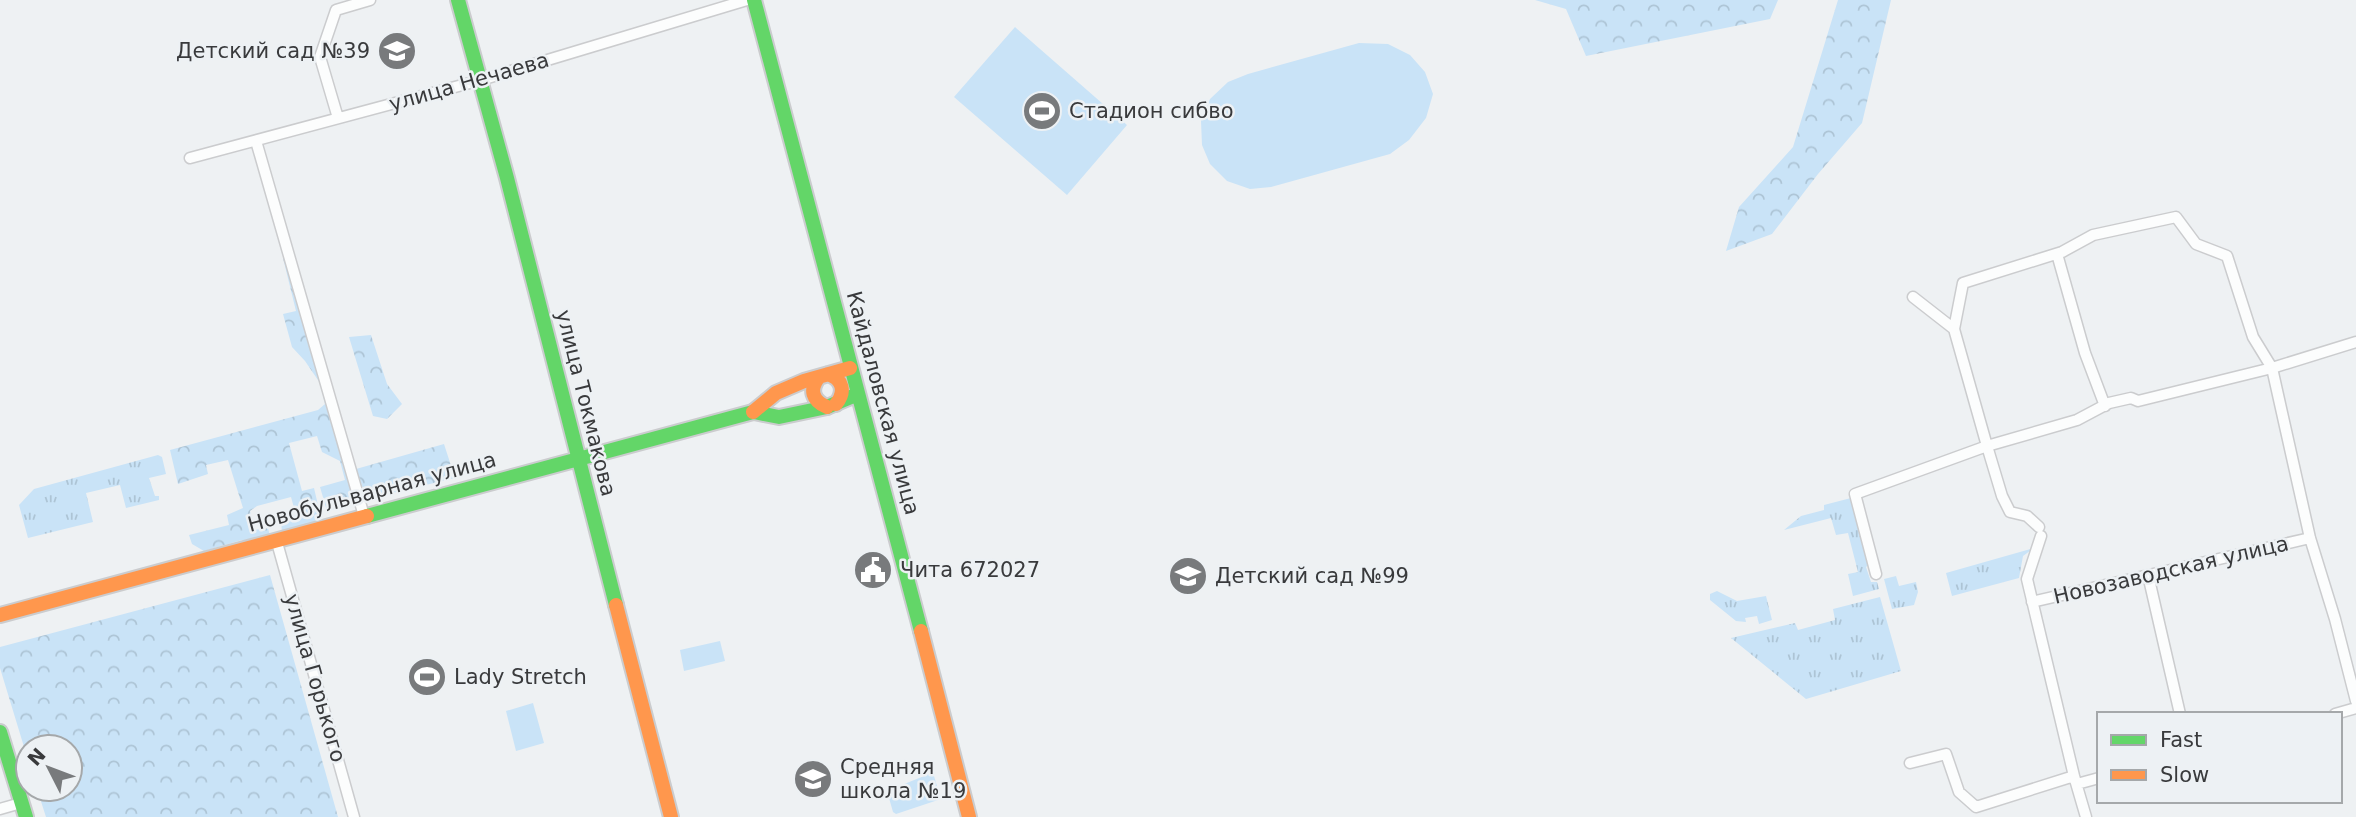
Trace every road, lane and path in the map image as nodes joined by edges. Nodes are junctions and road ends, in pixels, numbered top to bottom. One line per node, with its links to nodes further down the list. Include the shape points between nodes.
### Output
1 (370, 0): 6 (street, via 336,10 320,57)
2 (458, 0): 5 (street, улица Токмакова)
3 (747, 0): 5 (street, улица Нечаева)
4 (754, 0): 13 (street, Кайдаловская улица)
5 (481, 80): 6 (street, улица Нечаева); 21 (street, улица Токмакова)
6 (338, 118): 7 (street, улица Нечаева)
7 (256, 141): 8 (street, улица Нечаева); 22 (street)
8 (190, 158)
9 (2057, 254): 11 (street, via 1963,283); 14 (street, via 2093,235 2176,217 2196,244 2227,256 2253,337); 18 (street)
10 (1913, 297): 11 (street)
11 (1954, 329): 20 (street)
12 (2356, 342): 14 (street)
13 (850, 368): 15 (street); 16 (street, Кайдаловская улица)
14 (2272, 368): 18 (street); 23 (street)
15 (823, 375): 17 (street, via 813,386 814,397); 17 (street, via 841,383 842,395); 19 (street, via 776,393)
16 (858, 394): 17 (street); 39 (street, Кайдаловская улица)
17 (832, 405): 19 (street, via 779,417)
18 (2105, 406): 20 (street, via 2077,421)
19 (754, 412): 21 (street, Новобульварная улица)
20 (1987, 446): 25 (street, via 1855,494); 27 (street, via 2010,512 2027,516 2040,531 2027,579)
21 (578, 459): 22 (street, Новобульварная улица); 38 (street, улица Токмакова)
22 (364, 516): 24 (street, Новобульварная улица)
23 (2310, 538): 26 (street, Новозаводская улица); 29 (street)
24 (276, 539): 28 (street, Новобульварная улица); 37 (street, улица Горького)
25 (1876, 574)
26 (2148, 575): 27 (street, Новозаводская улица); 30 (street)
27 (2032, 602): 34 (street)
28 (0, 615)
29 (2356, 701)
30 (2180, 712)
31 (0, 732): 36 (street)
32 (1910, 763): 34 (street, via 1946,754 1959,792 1976,807)
33 (2097, 778): 34 (street)
34 (2075, 780): 40 (street)
35 (0, 809): 36 (street)
36 (24, 810)
37 (354, 817)
38 (671, 817)
39 (969, 817)
40 (2086, 817)

